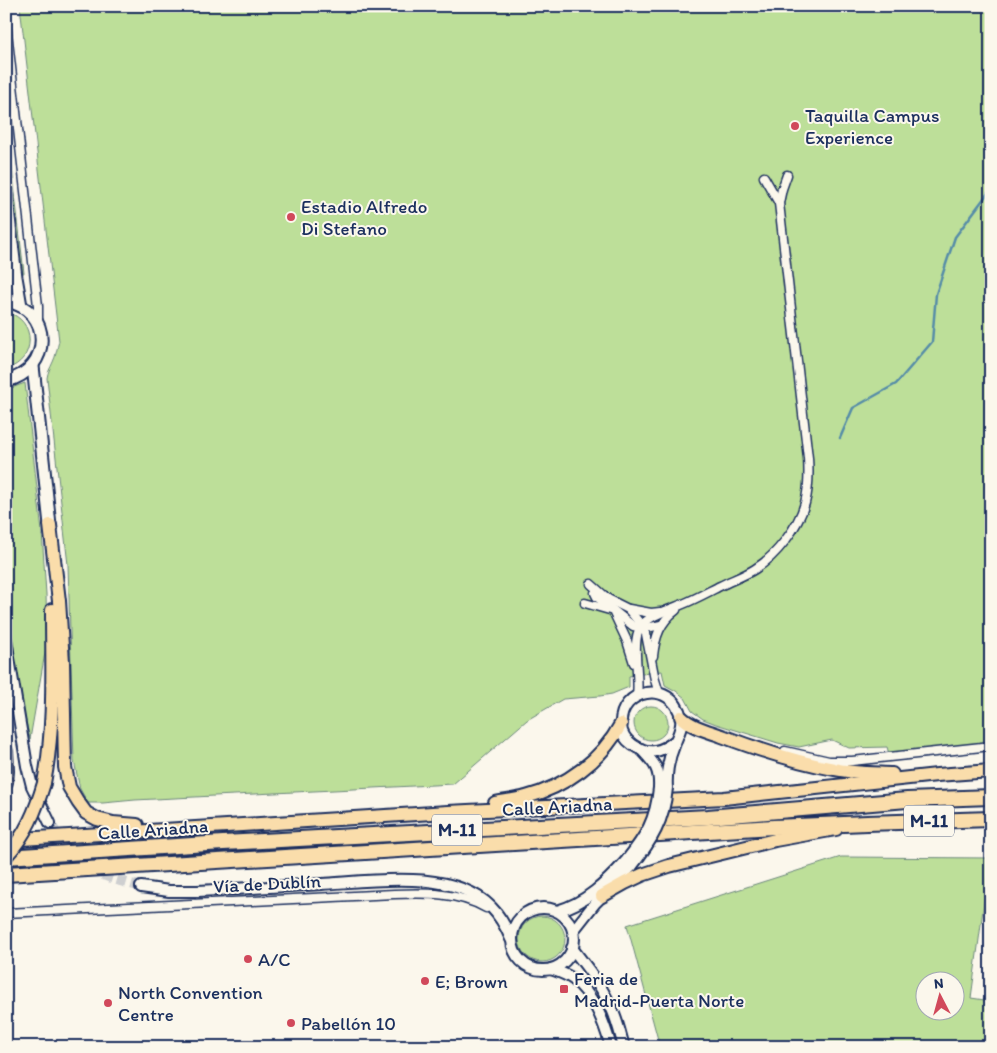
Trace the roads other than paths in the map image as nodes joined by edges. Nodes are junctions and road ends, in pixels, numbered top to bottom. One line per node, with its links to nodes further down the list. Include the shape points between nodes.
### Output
1 (6, 23): 8 (street)
2 (787, 175): 5 (street)
3 (764, 177): 5 (street)
4 (6, 192): 7 (main road)
5 (779, 203): 13 (street, via 808,458 805,504 795,527 777,551 755,569)
6 (6, 301): 7 (main road)
7 (21, 306): 8 (main road, via 32,315)
8 (38, 326): 9 (main road, via 41,346)
9 (33, 366): 10 (main road, via 21,376); 11 (main road)
10 (6, 381)
11 (50, 525): 40 (highway, via 61,624 65,767 69,787 78,802 86,813 97,819 126,825); 42 (highway, bridge, via 52,693 48,766 30,823)
12 (597, 597): 14 (street, via 591,584 608,599); 15 (street); 15 (street, via 594,602 586,603)
13 (683, 604): 16 (street); 17 (street)
14 (628, 609): 16 (street); 18 (street)
15 (613, 612): 18 (street, via 633,626); 21 (street)
16 (662, 612): 18 (street)
17 (661, 625): 18 (street); 20 (street)
18 (641, 626): 20 (street, via 646,634); 21 (street, via 636,644)
19 (6, 640): 38 (street, via 26,766)
20 (652, 663): 22 (street)
21 (637, 672): 23 (street)
22 (659, 693): 23 (street); 24 (street, via 676,705)
23 (637, 696): 25 (street, via 630,700)
24 (681, 717): 26 (highway); 27 (street, via 680,732)
25 (621, 724): 29 (street, via 630,742); 36 (highway, via 600,754 563,782 526,797)
26 (708, 731): 28 (street, via 754,745 829,760 872,760); 32 (highway, via 755,749 835,769)
27 (675, 741): 29 (street, via 663,749); 34 (street)
28 (991, 746)
29 (640, 749): 34 (street, via 657,767)
30 (6, 751): 33 (highway)
31 (991, 771): 32 (highway)
32 (937, 775): 36 (highway, via 724,798)
33 (6, 782)
34 (663, 788): 43 (street, bridge, via 664,806 660,822 648,845)
35 (991, 797): 42 (highway, Calle Ariadna / M-11)
36 (448, 812): 40 (highway)
37 (991, 819): 39 (highway, Calle Ariadna / M-11)
38 (50, 823)
39 (867, 823): 44 (highway, Calle Ariadna / M-11); 46 (highway, via 775,840 670,866 642,875)
40 (246, 824): 41 (highway)
41 (6, 840)
42 (6, 856)
43 (629, 863): 46 (street); 47 (street, via 589,896)
44 (6, 874)
45 (141, 887): 49 (street, via 188,892 420,880 465,891 480,898)
46 (602, 896): 50 (street)
47 (557, 911): 50 (street, via 570,923); 51 (street, via 548,908 530,910 516,921)
48 (6, 913): 49 (street, Vía de Dublín, via 433,893 471,901)
49 (498, 916): 51 (street, Vía de Dublín)
50 (573, 931): 52 (street)
51 (511, 939): 53 (street, via 515,953 525,964 538,970)
52 (572, 948): 53 (street, via 564,961); 55 (street, via 610,1005)
53 (552, 969): 54 (street, via 573,979 584,990 601,1016)
54 (611, 1047)
55 (624, 1047)

